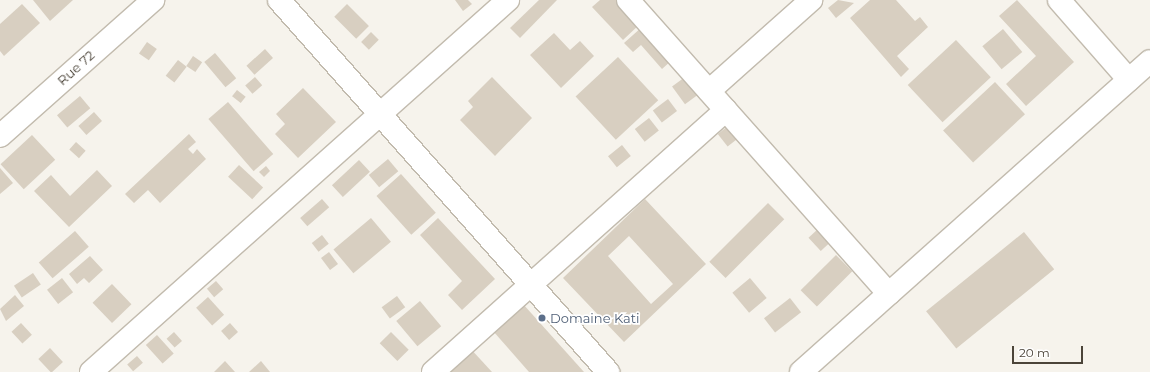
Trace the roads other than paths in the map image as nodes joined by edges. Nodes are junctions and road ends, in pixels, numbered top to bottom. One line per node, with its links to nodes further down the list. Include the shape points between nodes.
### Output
1 (153, 0): 12 (street, Rue 72)
2 (279, 0): 11 (street)
3 (508, 0): 11 (street)
4 (628, 0): 9 (street)
5 (811, 0): 9 (street)
6 (1059, 0): 8 (street)
7 (1150, 61): 8 (street)
8 (1129, 80): 14 (street)
9 (709, 91): 10 (street)
10 (726, 110): 13 (street); 14 (street)
11 (380, 114): 13 (street); 15 (street)
12 (4, 126)
13 (531, 284): 16 (street); 17 (street)
14 (889, 294): 18 (street)
15 (91, 372)
16 (432, 372)
17 (608, 372)
18 (801, 372)

